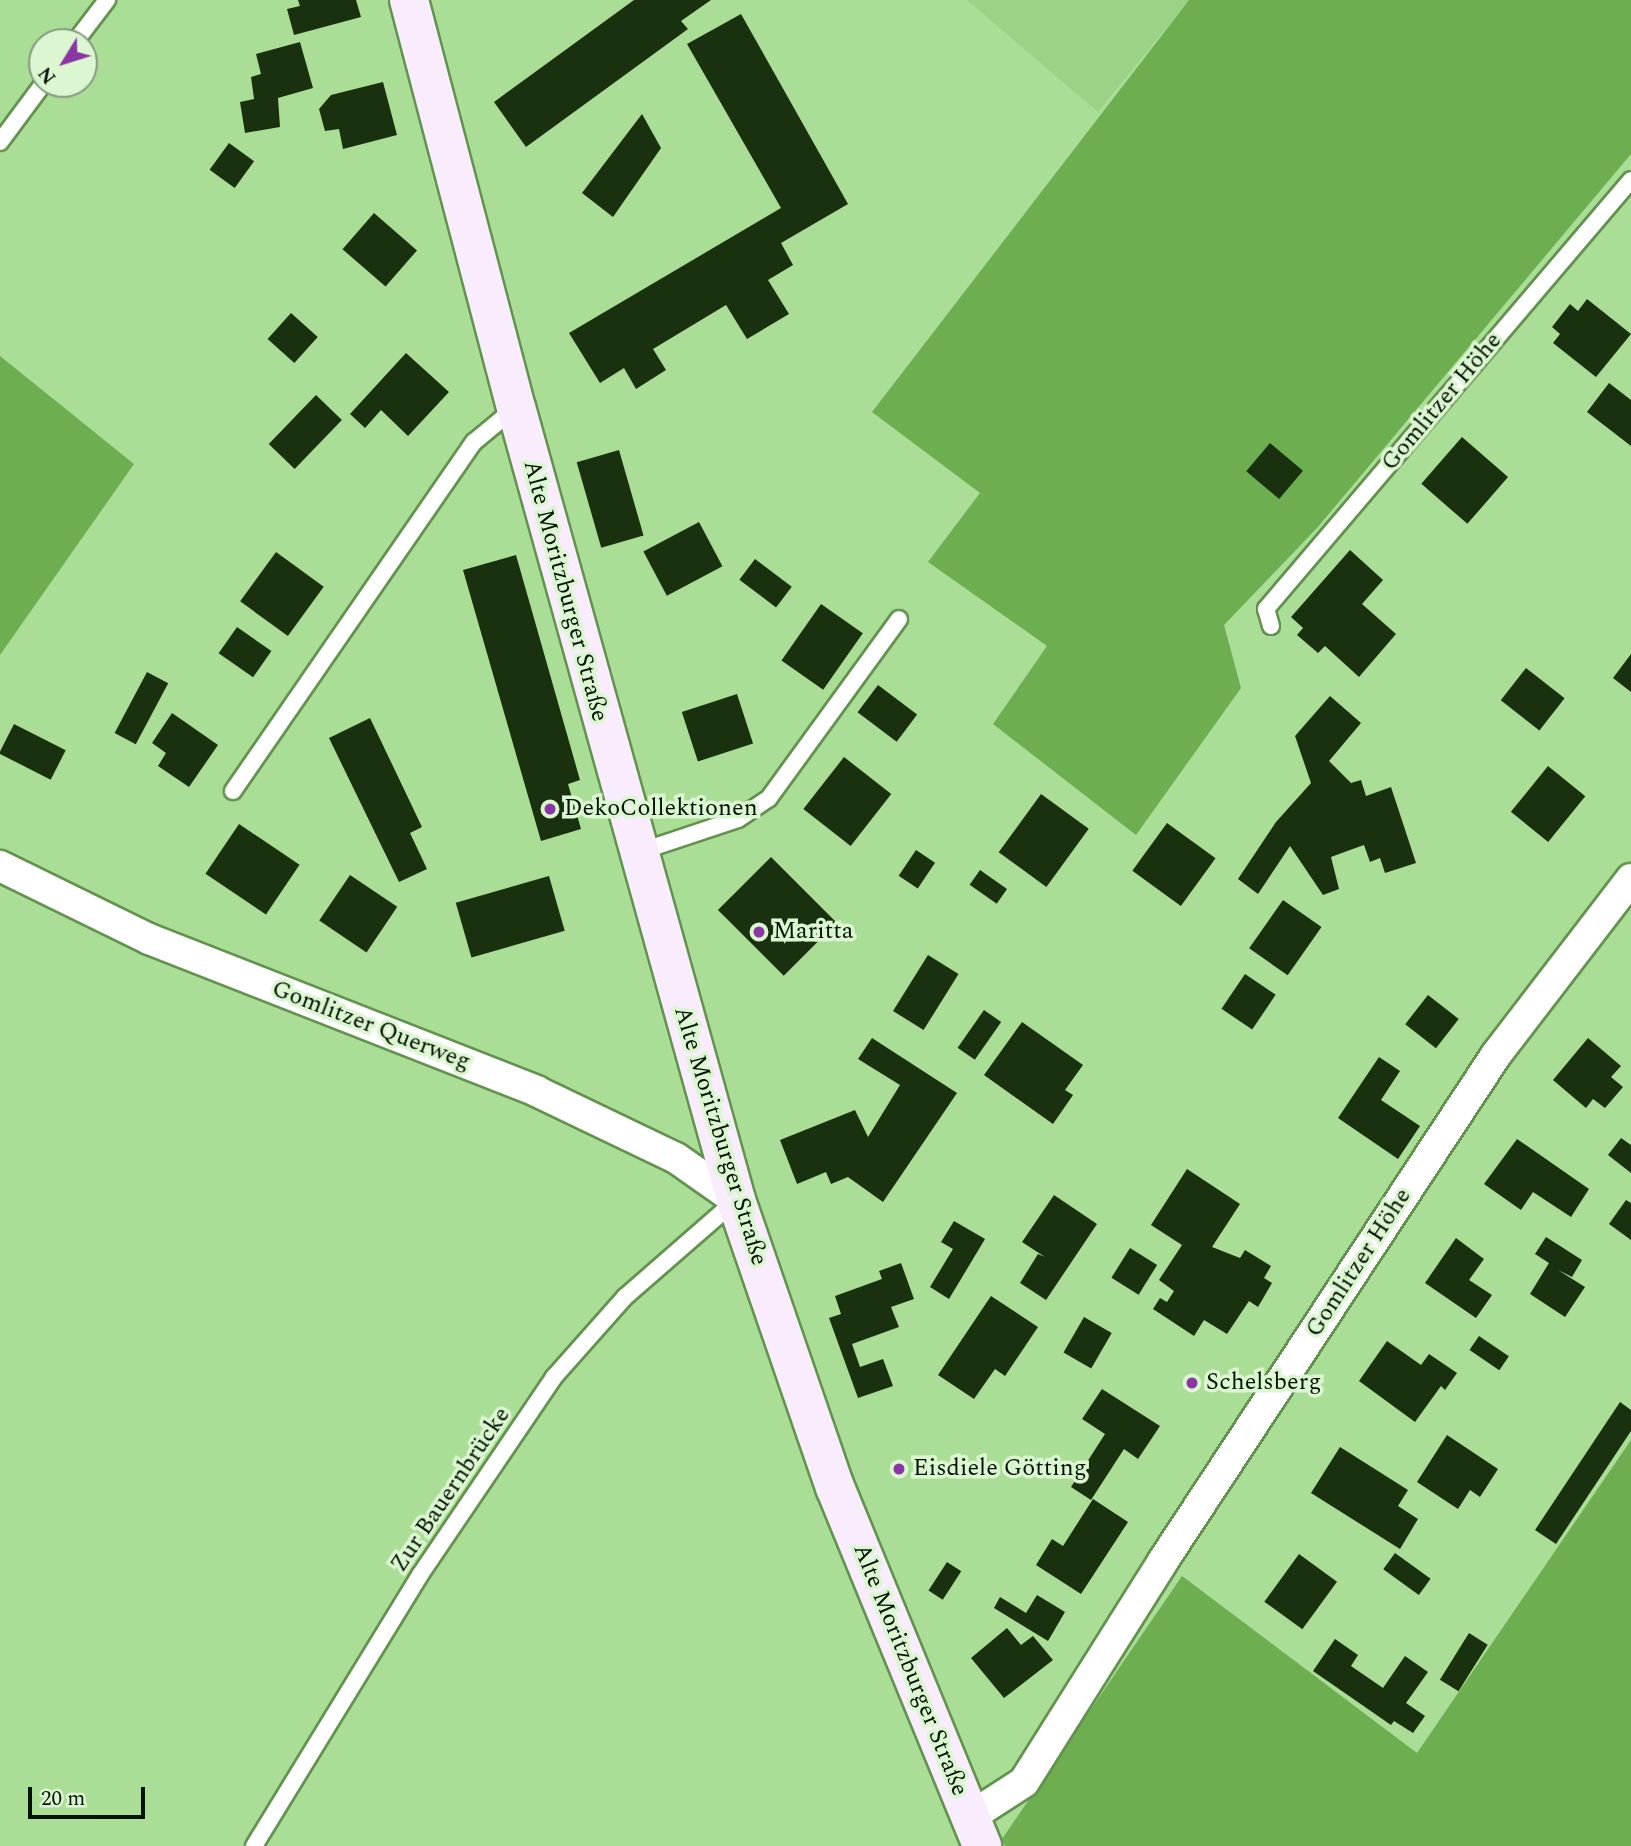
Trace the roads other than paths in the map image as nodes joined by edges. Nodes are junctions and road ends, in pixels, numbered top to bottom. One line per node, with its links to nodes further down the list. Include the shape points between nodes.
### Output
1 (107, 0): 3 (lane)
2 (409, 0): 7 (main road, Alte Moritzburger Straße)
3 (86, 28)
4 (33, 98): 5 (lane)
5 (0, 142)
6 (1631, 180): 9 (lane, Gomlitzer Höhe, via 1266,609)
7 (516, 407): 10 (lane, via 474,442); 11 (main road, Alte Moritzburger Straße)
8 (900, 619): 11 (lane, via 769,798 738,819)
9 (1271, 626)
10 (233, 791)
11 (637, 853): 14 (main road, Alte Moritzburger Straße)
12 (0, 866): 14 (street, Gomlitzer Querweg, via 149,939 536,1091 676,1158)
13 (1631, 878): 15 (street, Gomlitzer Höhe, via 1496,1055 1163,1561 1024,1782)
14 (736, 1200): 15 (main road, Alte Moritzburger Straße, via 835,1487); 16 (lane, Zur Bauernbrücke, via 625,1297 554,1377 421,1574)
15 (976, 1831)
16 (254, 1846)

